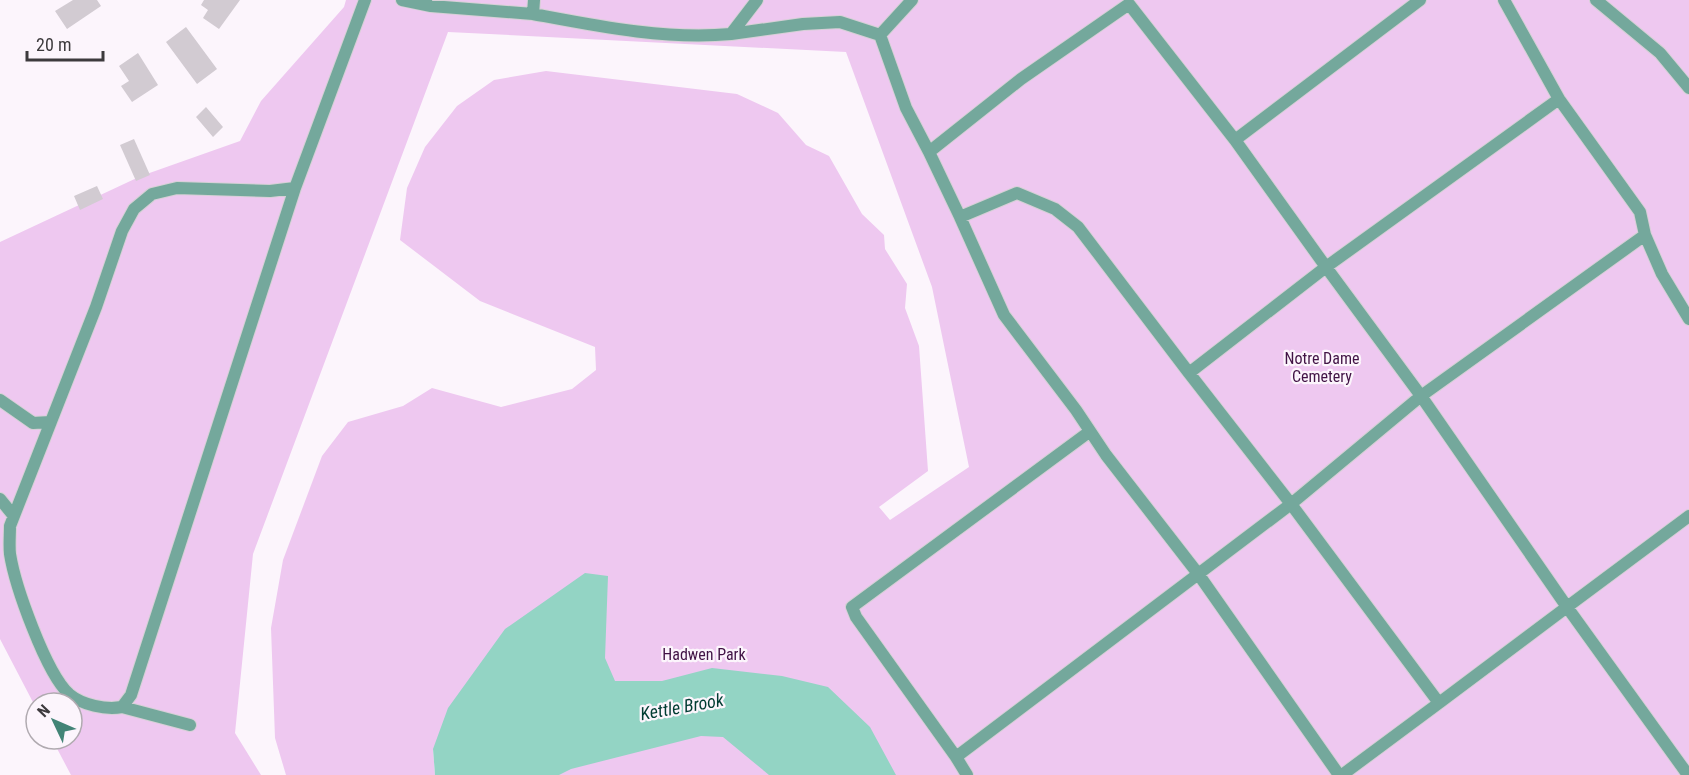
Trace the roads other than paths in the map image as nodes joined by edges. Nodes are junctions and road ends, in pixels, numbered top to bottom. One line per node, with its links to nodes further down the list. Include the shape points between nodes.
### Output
1 (365, 0): 17 (lane)
2 (402, 0): 10 (lane)
3 (534, 0): 10 (lane)
4 (758, 0): 11 (lane)
5 (912, 0): 12 (lane)
6 (1420, 0): 15 (lane)
7 (1504, 0): 14 (lane)
8 (1596, 0): 13 (lane, via 1660,53)
9 (1130, 1): 15 (lane); 16 (lane, via 1021,79)
10 (533, 14): 11 (lane, via 662,34)
11 (731, 34): 12 (lane, via 840,22)
12 (880, 35): 16 (lane, via 906,108)
13 (1689, 88)
14 (1559, 99): 19 (lane, via 1640,212); 20 (lane)
15 (1235, 140): 20 (lane)
16 (929, 152): 18 (lane)
17 (295, 188): 26 (lane, via 177,188 152,194 134,209 122,231); 35 (lane, via 131,695)
18 (960, 217): 23 (lane, via 1017,193 1055,209 1078,227); 27 (lane, via 1004,315)
19 (1645, 235): 21 (lane); 24 (lane)
20 (1326, 267): 23 (lane); 24 (lane)
21 (1685, 308): 22 (lane)
22 (1689, 319)
23 (1189, 373): 29 (lane)
24 (1421, 396): 29 (lane); 33 (lane)
25 (0, 400): 26 (lane, via 33,423)
26 (51, 422): 30 (lane)
27 (1089, 432): 32 (lane); 37 (lane, via 852,607)
28 (0, 499): 30 (lane)
29 (1292, 504): 32 (lane); 34 (lane)
30 (13, 516): 35 (lane, via 10,554 52,671 70,695 95,706)
31 (1689, 516): 33 (lane)
32 (1199, 575): 37 (lane); 39 (lane)
33 (1567, 607): 34 (lane); 40 (lane)
34 (1439, 703): 39 (lane)
35 (122, 707): 36 (lane)
36 (190, 725)
37 (956, 757): 38 (lane)
38 (967, 775)
39 (1341, 775)
40 (1688, 775)

